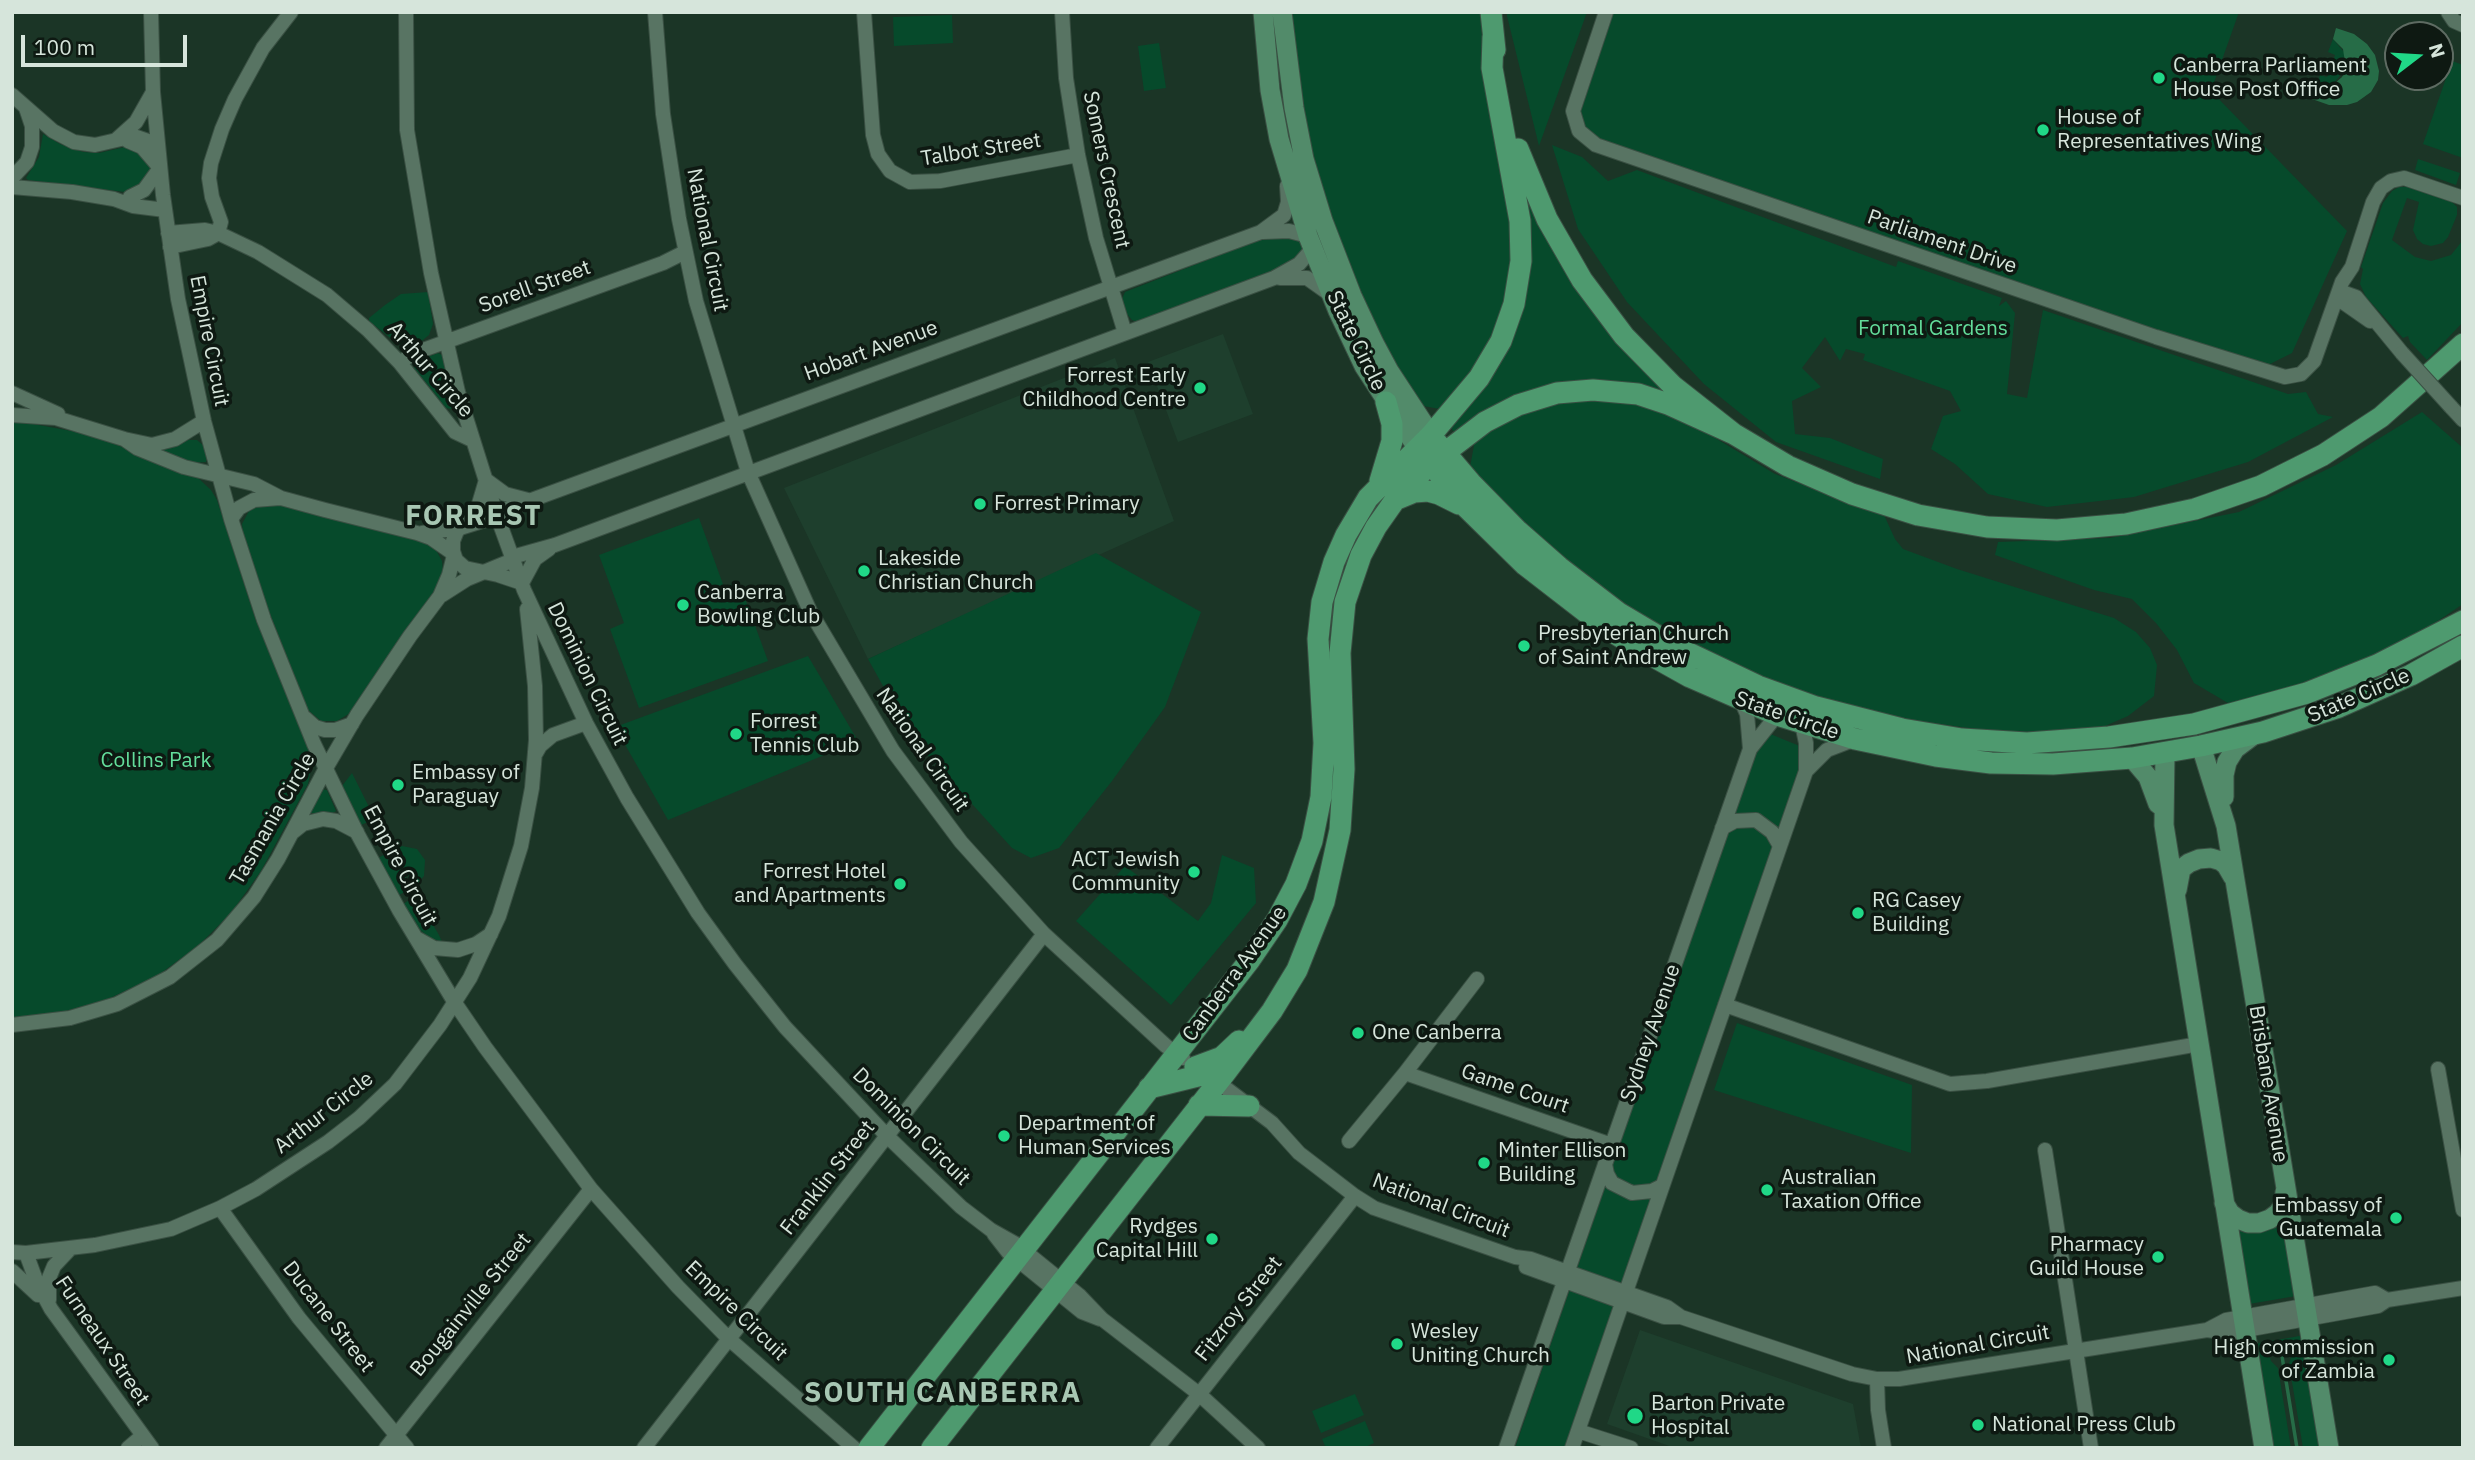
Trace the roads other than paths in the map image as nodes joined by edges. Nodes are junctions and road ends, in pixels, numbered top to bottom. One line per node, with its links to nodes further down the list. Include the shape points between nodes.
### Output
1 (151, 12): 14 (street, Empire Circuit)
2 (291, 12): 31 (street, via 263,48 218,140 209,178 221,222)
3 (406, 12): 44 (street, Dominion Circuit, via 407,130)
4 (655, 12): 34 (street, National Circuit, via 663,114)
5 (864, 12): 19 (street, Talbot Street, via 873,135 878,154 890,171 910,182 940,181)
6 (1062, 12): 19 (street, Somers Crescent)
7 (1262, 12): 20 (main road, State Circle, via 1270,90)
8 (1282, 12): 28 (main road, State Circle, via 1294,108)
9 (1491, 12): 13 (highway)
10 (1606, 12): 40 (street, Parliament Drive, via 1573,111 1579,131 1596,145 2285,377 2310,367)
11 (2448, 12): 12 (street)
12 (2463, 25)
13 (1493, 37): 54 (highway, via 1520,154 1564,250 1602,308 1648,361); 57 (highway, via 1492,68 1520,221 1518,284 1506,328 1490,362)
14 (153, 92): 17 (street, via 136,122); 18 (street, Empire Circuit)
15 (12, 95): 16 (street)
16 (26, 108): 17 (street, via 74,142 95,145); 22 (street, via 32,146 27,162)
17 (116, 140): 18 (street, via 138,136); 21 (street, via 139,145)
18 (157, 144): 21 (street, Empire Circuit)
19 (1078, 155): 38 (street, Somers Crescent)
20 (1284, 156): 30 (street, Hobart Avenue, via 1286,210); 33 (main road, State Circle)
21 (160, 168): 24 (street, Empire Circuit); 25 (street, via 144,190)
22 (12, 178)
23 (12, 187): 27 (street)
24 (163, 195): 25 (street); 29 (street, Empire Circuit)
25 (130, 197): 27 (street)
26 (2463, 198): 36 (street, Parliament Drive, via 2404,178 2388,182 2373,202)
27 (114, 199): 29 (street)
28 (1318, 206): 33 (main road, via 1318,229); 35 (main road, State Circle)
29 (165, 210): 32 (street, Empire Circuit)
30 (1261, 232): 33 (street, Hobart Avenue, via 1289,231); 38 (street, Hobart Avenue)
31 (218, 233): 32 (street, via 208,239); 46 (street, Arthur Circle, via 327,295)
32 (169, 240): 51 (street, Empire Circuit)
33 (1312, 242): 35 (main road, State Circle); 37 (street, via 1299,264); 39 (main road, State Circle)
34 (685, 252): 44 (street, Sorell Street); 53 (street, National Circuit)
35 (1339, 264): 57 (main road, State Circle, via 1374,343)
36 (2352, 267): 40 (street, Parliament Drive); 41 (street, Parliament Drive)
37 (1274, 278): 39 (street, via 1307,278); 43 (street)
38 (1111, 287): 43 (street, Somers Crescent); 53 (street, Hobart Avenue)
39 (1332, 296): 48 (main road, State Circle)
40 (2337, 297): 41 (street, via 2348,293); 42 (street)
41 (2359, 300): 42 (street)
42 (2382, 331): 50 (street, bridge)
43 (1125, 333): 58 (street)
44 (445, 342): 46 (street, Sorell Street); 56 (street, Dominion Circuit)
45 (2463, 344): 54 (highway, via 2408,395 2353,437 2303,467 2195,509 2126,524 2057,530 2004,528 1918,515 1852,494 1788,466)
46 (400, 363): 56 (street, Arthur Circle, via 455,432)
47 (12, 393): 52 (street)
48 (1386, 402): 57 (main road, State Circle); 61 (highway, via 1392,425)
49 (12, 415): 52 (street)
50 (2463, 420)
51 (204, 421): 55 (street, via 161,444); 59 (street, Empire Circuit)
52 (85, 425): 55 (street)
53 (732, 425): 58 (street, National Circuit); 63 (street, Hobart Avenue)
54 (1734, 434): 57 (highway, via 1643,395 1577,390 1505,411)
55 (124, 439): 59 (street, via 179,465)
56 (472, 440): 60 (street, Dominion Circuit)
57 (1431, 450): 61 (highway, Canberra Avenue); 64 (highway, State Circle); 72 (highway, State Circle, via 1485,498)
58 (748, 472): 69 (street); 106 (street, National Circuit, via 810,611 893,751 961,842)
59 (219, 476): 62 (street, via 261,487); 66 (street, Empire Circuit)
60 (486, 481): 63 (street, via 505,494); 65 (street, Dominion Circuit); 67 (street, via 478,507)
61 (1387, 493): 64 (highway, via 1432,492); 113 (highway, Canberra Avenue, via 1363,506 1332,568 1322,602 1318,645 1323,775 1307,856 1291,895 1259,946); 116 (highway, Canberra Avenue, via 1350,585 1343,615 1339,659 1343,794 1331,877 1283,996 1264,1023 1245,1035)
62 (281, 498): 66 (street, via 254,500); 68 (street)
63 (529, 501): 65 (street, Hobart Avenue)
64 (1467, 508): 72 (highway, State Circle, via 1497,540)
65 (497, 515): 67 (street, Hobart Avenue); 71 (street, Dominion Circuit)
66 (230, 519): 81 (street, Empire Circuit)
67 (460, 528): 68 (street); 70 (street, via 453,538)
68 (417, 533): 70 (street)
69 (555, 545): 71 (street); 74 (street, via 535,559)
70 (454, 555): 73 (street, via 465,568); 75 (street, Tasmania Circle)
71 (513, 559): 73 (street); 74 (street, Dominion Circuit)
72 (1543, 567): 77 (highway, State Circle)
73 (481, 572): 74 (street, via 500,575); 75 (street, Tasmania Circle)
74 (523, 587): 83 (street, Dominion Circuit); 93 (street, Arthur Circle, via 535,686)
75 (440, 596): 84 (street, Tasmania Circle)
76 (2463, 621): 86 (highway, State Circle, via 2307,693)
77 (1614, 622): 79 (highway, State Circle, via 1690,677); 80 (highway, State Circle)
78 (2463, 646): 88 (highway, State Circle, via 2357,700)
79 (1734, 698): 82 (highway, State Circle); 91 (street, via 1747,714)
80 (1794, 700): 82 (highway, Sydney Avenue); 85 (highway); 87 (highway, State Circle, via 1902,729 1999,742 2085,739)
81 (302, 714): 84 (street, via 321,729); 95 (street, Empire Circuit)
82 (1777, 715): 85 (highway, State Circle); 91 (street, Sydney Avenue)
83 (586, 723): 93 (street, via 553,735); 120 (street, Dominion Circuit, via 627,798 735,964 785,1027)
84 (352, 724): 95 (street, Tasmania Circle)
85 (1802, 724): 89 (highway, State Circle); 96 (street)
86 (2194, 724): 87 (highway, State Circle); 90 (highway, Brisbane Avenue)
87 (2165, 729): 92 (highway)
88 (2255, 734): 90 (highway, State Circle); 98 (main road, via 2233,751 2225,766)
89 (1855, 739): 94 (highway, State Circle, via 1983,762 2053,764); 96 (street, via 1827,750)
90 (2201, 746): 92 (highway, State Circle); 98 (main road, Brisbane Avenue)
91 (1750, 749): 99 (street, Sydney Avenue)
92 (2165, 753): 94 (highway, State Circle); 97 (main road)
93 (536, 755): 105 (street, Arthur Circle, via 521,846)
94 (2132, 758): 97 (main road, via 2150,781)
95 (326, 768): 100 (street, Empire Circuit); 101 (street, Tasmania Circle)
96 (1806, 771): 102 (street)
97 (2164, 825): 104 (main road)
98 (2226, 826): 103 (main road, Brisbane Avenue)
99 (1722, 828): 102 (street, via 1735,821 1756,820 1772,832); 122 (street, Sydney Avenue)
100 (357, 832): 101 (street, via 323,819 303,824); 107 (street, Empire Circuit)
101 (289, 836): 111 (street, Tasmania Circle, via 242,912 178,972 98,1011)
102 (1780, 846): 110 (street)
103 (2235, 880): 104 (main road, via 2221,861 2195,860 2179,872); 126 (main road, Brisbane Avenue)
104 (2175, 898): 112 (main road)
105 (492, 933): 107 (street, via 472,946 450,951); 109 (street, Arthur Circle)
106 (1044, 934): 113 (street, National Circuit); 120 (street, Franklin Street)
107 (414, 936): 109 (street, Empire Circuit)
108 (1477, 979): 115 (street)
109 (455, 1003): 127 (street, Empire Circuit); 130 (street, Arthur Circle, via 395,1084 359,1118 267,1182)
110 (1725, 1005): 112 (street, via 1950,1084 1987,1082); 125 (street)
111 (12, 1025)
112 (2199, 1044): 129 (main road)
113 (1177, 1054): 116 (street, National Circuit); 117 (highway, Canberra Avenue)
114 (2438, 1069): 131 (street)
115 (1405, 1073): 121 (street); 122 (street, Game Court)
116 (1206, 1074): 117 (highway, Canberra Avenue); 118 (highway); 119 (street, National Circuit)
117 (1149, 1088): 134 (highway, Canberra Avenue)
118 (1199, 1105): 119 (highway); 137 (highway)
119 (1250, 1106): 128 (street, National Circuit, via 1299,1153)
120 (887, 1136): 134 (street, Dominion Circuit, via 991,1230 1008,1252); 143 (street, Franklin Street)
121 (1349, 1141)
122 (1612, 1145): 124 (street, Sydney Avenue)
123 (2045, 1150): 144 (street)
124 (1605, 1164): 125 (street, via 1612,1183 1632,1194); 136 (street, Sydney Avenue)
125 (1662, 1186): 139 (street)
126 (2285, 1188): 129 (main road, via 2281,1209 2264,1222 2238,1219); 141 (main road, Brisbane Avenue)
127 (591, 1189): 143 (street, Empire Circuit); 149 (street, Bougainville Street)
128 (1355, 1196): 136 (street, National Circuit, via 1391,1214 1531,1259); 146 (street, Fitzroy Street)
129 (2224, 1203): 142 (main road)
130 (220, 1208): 132 (street, Arthur Circle, via 171,1228); 149 (street, Ducane Street)
131 (2463, 1210)
132 (69, 1250): 133 (street, Arthur Circle); 140 (street, via 49,1278)
133 (19, 1253): 140 (street, Furneaux Street)
134 (1020, 1254): 137 (street, Dominion Circuit); 155 (highway, Canberra Avenue)
135 (12, 1271): 140 (street)
136 (1566, 1277): 139 (street, National Circuit); 159 (street, Sydney Avenue)
137 (1058, 1285): 146 (street, Dominion Circuit, via 1089,1303 1102,1319); 156 (highway)
138 (2463, 1288): 141 (street, National Circuit, via 2387,1300 2378,1306)
139 (1624, 1297): 145 (street, National Circuit, via 1664,1317 1681,1317); 147 (street)
140 (51, 1309): 148 (street, Furneaux Street)
141 (2306, 1312): 142 (street, National Circuit); 165 (main road, Brisbane Avenue)
142 (2243, 1324): 144 (street, National Circuit, via 2229,1333 2207,1330); 164 (main road)
143 (729, 1339): 153 (street, Franklin Street); 154 (street, Empire Circuit)
144 (2075, 1350): 145 (street, National Circuit); 163 (street)
145 (1877, 1379): 162 (street)
146 (1199, 1394): 157 (street, Fitzroy Street); 158 (street, Dominion Circuit)
147 (1578, 1431): 160 (street); 161 (street)
148 (142, 1436): 150 (street); 151 (street, Furneaux Street)
149 (390, 1442): 152 (street, Ducane Street)
150 (128, 1448)
151 (152, 1448)
152 (407, 1448)
153 (644, 1448)
154 (854, 1448)
155 (869, 1448)
156 (932, 1448)
157 (1157, 1448)
158 (1258, 1448)
159 (1506, 1448)
160 (1572, 1448)
161 (1630, 1448)
162 (1884, 1448)
163 (2091, 1448)
164 (2264, 1448)
165 (2329, 1448)

